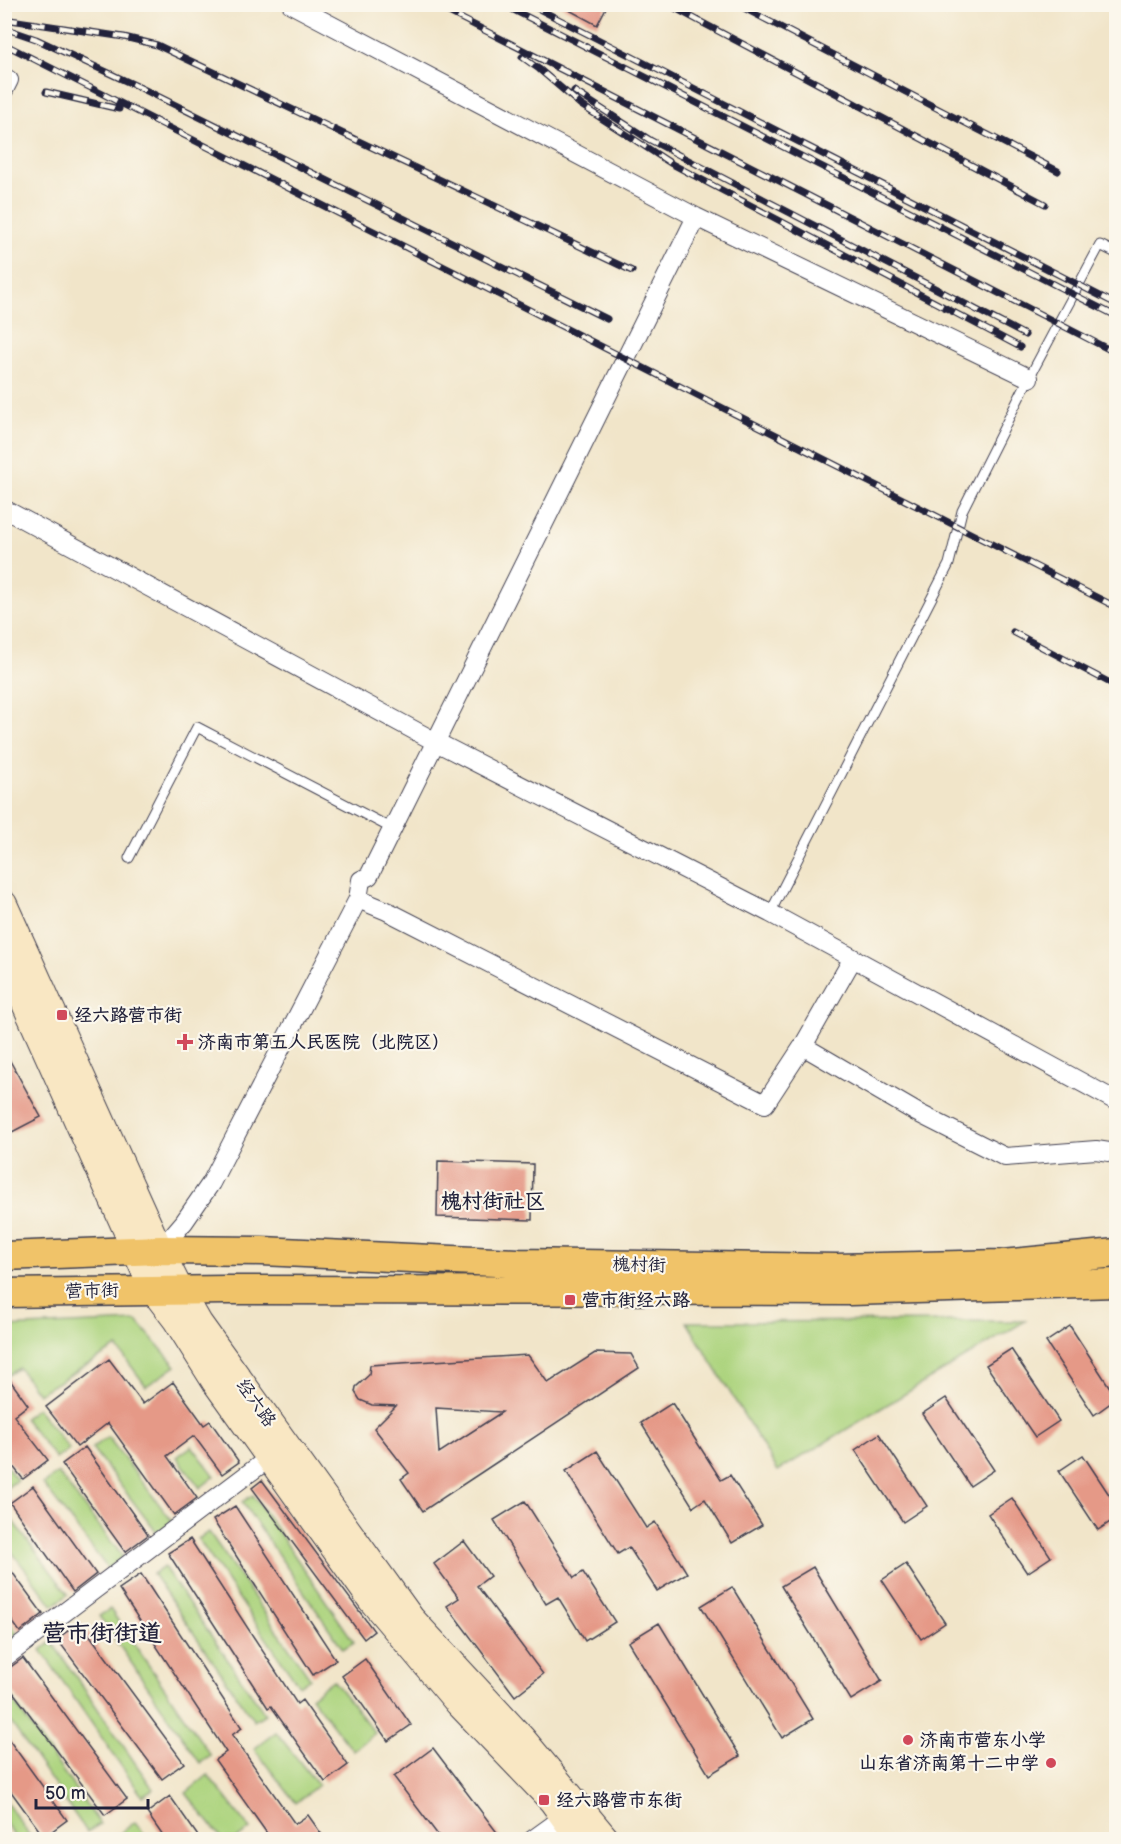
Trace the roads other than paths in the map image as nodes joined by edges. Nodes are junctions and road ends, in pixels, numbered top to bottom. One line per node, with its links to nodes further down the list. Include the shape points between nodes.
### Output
1 (291, 4): 4 (street)
2 (4, 77): 3 (street, via 9,80)
3 (4, 90)
4 (696, 217): 6 (street); 8 (street)
5 (1116, 253): 6 (lane, via 1100,245)
6 (1029, 378): 13 (lane, via 962,512 949,564)
7 (4, 509): 8 (street)
8 (436, 742): 9 (street); 13 (street)
9 (393, 829): 10 (lane, via 197,727); 11 (street, via 369,876 361,880)
10 (129, 858)
11 (358, 898): 16 (street, via 765,1104); 19 (street, via 211,1183 184,1221)
12 (4, 904): 19 (main road, 经六路)
13 (770, 914): 15 (street)
14 (4, 957): 19 (main road, 经六路)
15 (852, 960): 16 (street); 17 (street)
16 (803, 1046): 18 (street, via 916,1112 1005,1157 1096,1150)
17 (1116, 1101)
18 (1116, 1154)
19 (147, 1250): 20 (main road, 槐村街, via 262,1251 519,1263 837,1268 1002,1264); 21 (main road, 营市街); 23 (main road, 经六路)
20 (1116, 1253)
21 (4, 1256)
22 (1116, 1283): 23 (main road, 槐村街, via 850,1291)
23 (166, 1290): 24 (main road, 营市街); 25 (main road, 经六路, via 176,1320); 30 (main road, 经六路, via 199,1323 411,1618 522,1738)
24 (4, 1293)
25 (269, 1458): 26 (street); 27 (main road, 经六路, via 371,1600 458,1703)
26 (4, 1658)
27 (564, 1817): 28 (street); 29 (main road, 经六路)
28 (532, 1839)
29 (580, 1839)
30 (607, 1839)

